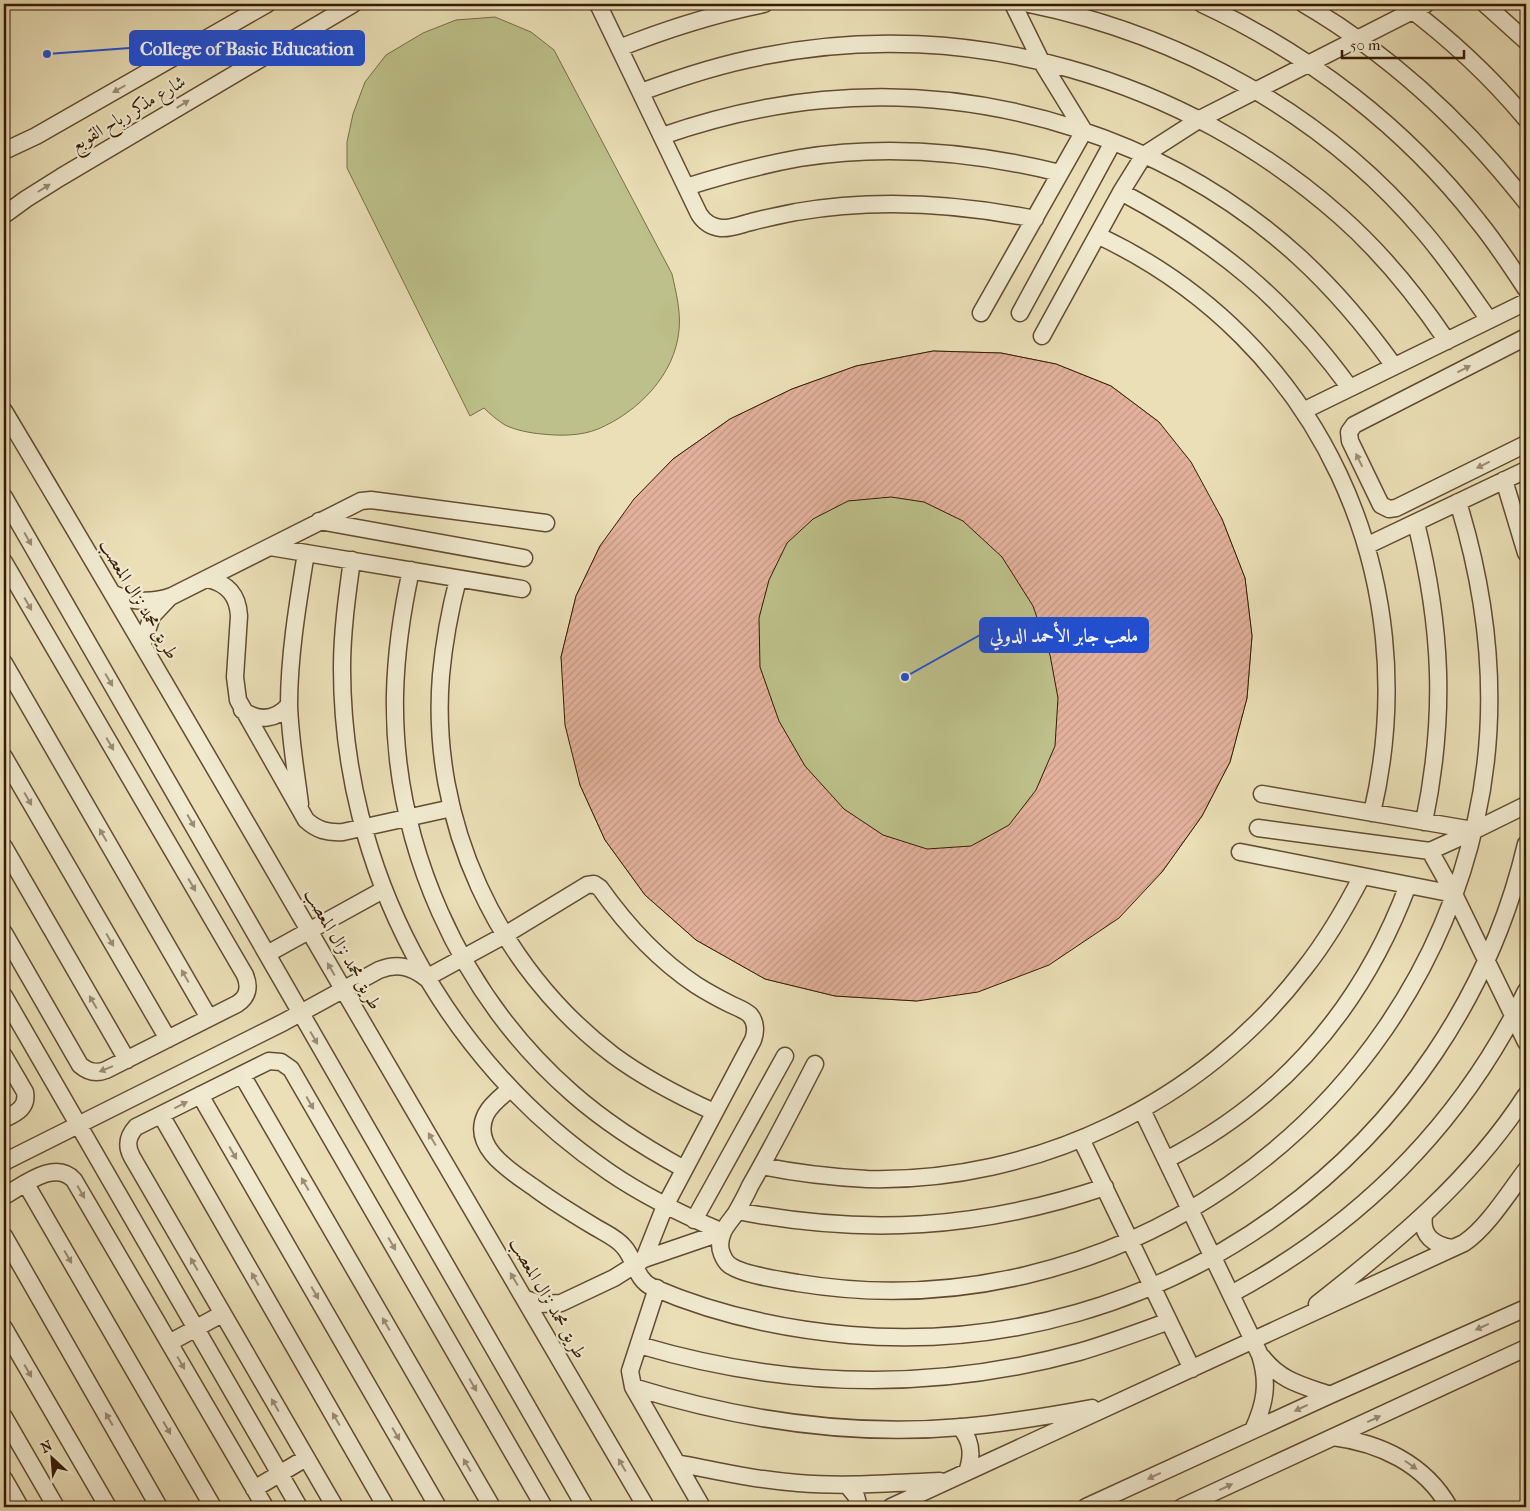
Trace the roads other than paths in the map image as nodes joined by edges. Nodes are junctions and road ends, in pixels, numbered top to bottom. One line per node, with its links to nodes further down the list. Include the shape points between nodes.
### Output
1 (267, 4): 23 (street, شارع مذكر رباح القوبع, one-way to 23, via 36,136)
2 (353, 4): 29 (street, شارع مذكر رباح القوبع, one-way to 2, via 61,177)
3 (598, 4): 13 (street)
4 (764, 4): 13 (street, via 673,27)
5 (1013, 4): 14 (street)
6 (1029, 4): 16 (street, via 1113,25 1162,43)
7 (1202, 4): 15 (street, via 1266,36)
8 (1304, 4): 11 (street)
9 (1486, 4): 12 (street)
10 (1414, 6): 11 (street); 18 (street)
11 (1358, 39): 15 (street); 28 (street, via 1447,113)
12 (1526, 41)
13 (619, 48): 17 (street)
14 (1041, 61): 17 (street, via 993,51 928,45 830,46 734,62); 19 (street, via 1120,84); 20 (street)
15 (1309, 63): 16 (street); 32 (street, via 1366,105 1425,160 1478,220)
16 (1256, 90): 19 (street); 36 (street, via 1302,120 1386,191 1452,267)
17 (640, 92): 21 (street)
18 (1526, 118)
19 (1200, 119): 24 (street); 39 (street, via 1264,157 1341,217 1403,282)
20 (1084, 131): 21 (street, via 1020,113 955,102 856,98 758,109); 22 (street); 25 (street)
21 (662, 136): 26 (street)
22 (1113, 142): 24 (street); 35 (street)
23 (4, 151)
24 (1144, 155): 27 (street); 40 (street, via 1209,190 1298,256 1343,302)
25 (1060, 173): 26 (street, via 980,157 872,152 774,163); 30 (street)
26 (686, 187): 30 (street, via 702,218 718,228 816,209 879,203 964,207)
27 (1121, 192): 31 (street); 41 (street, via 1180,225 1252,278 1295,319)
28 (1526, 202)
29 (4, 216)
30 (1034, 218): 34 (street)
31 (1099, 236): 37 (street); 43 (street, via 1165,272 1217,312 1264,359)
32 (1526, 289)
33 (1526, 302): 36 (street)
34 (981, 313)
35 (1020, 313)
36 (1489, 320): 39 (street)
37 (1042, 336)
38 (1526, 337): 44 (street, one-way to 38, via 1389,509 1381,504 1350,441 1349,432 1354,425)
39 (1447, 340): 40 (street)
40 (1394, 366): 41 (street)
41 (1350, 388): 43 (street)
42 (4, 411): 63 (street, طريق محمد نزال المعصب)
43 (1303, 411): 52 (street, via 1336,469)
44 (1526, 444)
45 (1526, 470): 46 (street)
46 (1504, 480): 48 (street); 55 (street)
47 (4, 497): 91 (street, one-way to 91)
48 (1458, 502): 51 (street); 79 (street, via 1481,589 1488,646 1490,705 1486,763)
49 (320, 521): 50 (street, via 361,501 371,500); 53 (street); 56 (street)
50 (546, 523)
51 (1416, 523): 52 (street); 76 (street, via 1432,593 1439,658 1438,724)
52 (1366, 546): 73 (street, via 1382,616 1387,682 1384,748)
53 (270, 547): 54 (street); 61 (street)
54 (306, 553): 57 (street); 67 (street, via 295,618)
55 (1526, 553)
56 (524, 558)
57 (352, 560): 59 (street); 78 (street, via 342,668 344,722)
58 (4, 562): 100 (street, one-way to 100, via 247,980 248,991 242,1001)
59 (411, 570): 60 (street); 75 (street, via 400,628 395,695 398,753)
60 (458, 578): 62 (street); 72 (street, via 444,644 440,710 442,751)
61 (207, 579): 64 (street); 68 (street, via 230,590 236,598 236,688)
62 (522, 589)
63 (114, 594): 64 (street, via 142,602); 65 (street, طريق محمد نزال المعصب)
64 (172, 596): 65 (street, via 152,616)
65 (143, 644): 88 (street, طريق محمد نزال المعصب)
66 (4, 664): 100 (street, one-way to 66)
67 (289, 705): 68 (street, via 283,712 267,718 250,716); 74 (street)
68 (242, 710): 74 (street)
69 (4, 757): 101 (street, one-way to 101)
70 (1262, 794): 73 (street)
71 (1526, 805): 79 (street)
72 (452, 808): 75 (street); 89 (street, via 470,866)
73 (1372, 812): 76 (street)
74 (301, 814): 78 (street, via 324,832)
75 (409, 819): 78 (street); 92 (street, via 431,891)
76 (1424, 822): 79 (street)
77 (1258, 828): 82 (street)
78 (363, 829): 86 (street)
79 (1473, 830): 82 (street); 87 (street)
80 (1526, 844): 93 (street, via 1513,892)
81 (4, 847): 105 (street, one-way to 81)
82 (1430, 851): 87 (street)
83 (1240, 852): 84 (street)
84 (1362, 876): 85 (street); 111 (street, via 1320,948 1269,1010 1209,1065)
85 (1408, 885): 87 (street); 117 (street, via 1390,932 1366,976 1322,1037 1251,1107 1210,1136)
86 (383, 890): 88 (street); 94 (street)
87 (1454, 894): 93 (street); 126 (street, via 1414,984 1383,1033 1347,1079 1307,1122 1263,1161)
88 (309, 930): 91 (street); 95 (street, طريق محمد نزال المعصب, one-way to 88)
89 (505, 935): 92 (street); 112 (street, via 548,994 590,1036 628,1066 662,1087); 112 (street, via 587,885 597,885 629,926 661,959 698,986 746,1011 753,1019 753,1040)
90 (5, 937): 105 (street, one-way to 90, via 100,1072 89,1071 80,1065)
91 (267, 954): 98 (street)
92 (463, 958): 94 (street); 120 (street, via 501,1017 546,1069 625,1134)
93 (1487, 961): 99 (street); 134 (street, via 1432,1058 1366,1139 1294,1204)
94 (426, 978): 95 (street, via 412,969 387,966); 108 (street, via 451,1017)
95 (343, 990): 98 (street); 139 (street, طريق محمد نزال المعصب, one-way to 95)
96 (1526, 990): 99 (street)
97 (4, 996): 115 (street)
98 (300, 1013): 115 (street); 180 (street, one-way to 180)
99 (1513, 1016): 102 (street); 138 (street, via 1490,1057 1456,1106 1398,1172 1331,1231 1282,1265)
100 (209, 1018): 101 (street)
101 (168, 1039): 105 (street)
102 (1526, 1042)
103 (4, 1056): 114 (street, via 26,1097 19,1111)
104 (784, 1056): 129 (street)
105 (126, 1060)
106 (815, 1064): 119 (street)
107 (242, 1075): 109 (street); 178 (street, one-way to 107); 179 (street, one-way to 179, via 275,1060 290,1069)
108 (510, 1089): 125 (street, via 557,1133 602,1167); 135 (street, via 491,1107 483,1122 484,1138 491,1153 551,1200 619,1242)
109 (200, 1095): 113 (street, one-way to 109); 177 (street, one-way to 177)
110 (1526, 1095): 128 (street, via 1484,1152)
111 (1142, 1110): 116 (street); 117 (street)
112 (714, 1112): 120 (street)
113 (161, 1115): 141 (street, one-way to 113, via 127,1145 136,1127); 176 (street, one-way to 113)
114 (4, 1119)
115 (78, 1125): 118 (street); 146 (street)
116 (1081, 1139): 119 (street, via 1003,1164 922,1177 868,1179 813,1175); 123 (street)
117 (1166, 1160): 126 (street)
118 (4, 1162)
119 (762, 1166): 127 (street)
120 (684, 1169): 125 (street)
121 (1526, 1170): 133 (street, via 1476,1233)
122 (26, 1184): 124 (street); 148 (street, one-way to 148, via 54,1171 66,1173 74,1180); 172 (street, one-way to 172)
123 (1105, 1187): 127 (street, via 1016,1212 934,1224 834,1225); 132 (street)
124 (4, 1196)
125 (664, 1206): 129 (street); 135 (street)
126 (1190, 1210): 132 (street); 134 (street)
127 (737, 1211): 130 (street)
128 (1424, 1216): 133 (street, via 1424,1228 1430,1239 1440,1246); 144 (street)
129 (694, 1220): 130 (street)
130 (723, 1232): 132 (street, via 721,1253 733,1268 793,1282 865,1290 946,1288 1000,1280 1053,1268); 135 (street)
131 (4, 1236): 171 (street, one-way to 131)
132 (1130, 1240): 136 (street)
133 (1452, 1248): 144 (street)
134 (1213, 1257): 136 (street); 138 (street)
135 (640, 1262): 137 (street, via 646,1283); 140 (street)
136 (1152, 1287): 137 (street, via 1084,1311 1013,1328 950,1336 905,1337 868,1337 796,1329 726,1312); 143 (street)
137 (657, 1288): 149 (street)
138 (1231, 1294): 150 (street)
139 (526, 1299): 140 (street, via 547,1305); 147 (street, طريق محمد نزال المعصب)
140 (567, 1301): 147 (street, via 554,1316)
141 (222, 1314): 146 (street); 160 (street, one-way to 141)
142 (1522, 1314): 154 (street, one-way to 154)
143 (1169, 1321): 149 (street, via 1106,1344 1027,1365 946,1377 892,1380 838,1380 766,1374); 152 (street)
144 (1295, 1321): 150 (street)
145 (4, 1328): 170 (street, one-way to 170)
146 (196, 1328): 148 (street); 163 (street)
147 (547, 1334): 181 (street, طريق محمد نزال المعصب, one-way to 147)
148 (169, 1343): 167 (street, one-way to 167)
149 (639, 1345): 153 (street, via 630,1371)
150 (1257, 1348): 152 (street); 154 (street, via 1267,1364 1284,1378); 158 (street, via 1266,1389)
151 (1526, 1348): 159 (street, one-way to 151)
152 (1192, 1369): 155 (street)
153 (633, 1387): 157 (street, via 716,1410 793,1423 871,1429); 161 (street)
154 (1330, 1395): 158 (street, one-way to 158)
155 (1117, 1403): 157 (street); 162 (street)
156 (4, 1416): 169 (street)
157 (960, 1427): 162 (street, via 970,1446)
158 (1253, 1430): 185 (street, one-way to 185)
159 (1333, 1438): 186 (street, one-way to 159); 187 (street, one-way to 187, via 1377,1446 1397,1456 1416,1468)
160 (306, 1458): 163 (street); 175 (street)
161 (677, 1463): 166 (street, via 760,1479); 182 (street)
162 (967, 1472): 165 (street)
163 (279, 1473): 167 (street); 174 (street)
164 (4, 1479): 168 (street)
165 (948, 1481): 166 (street); 184 (street)
166 (847, 1485): 183 (street, via 856,1496)
167 (254, 1489): 173 (street)
168 (20, 1507)
169 (56, 1507)
170 (108, 1507)
171 (159, 1507)
172 (213, 1507)
173 (265, 1507)
174 (299, 1507)
175 (335, 1507)
176 (386, 1507)
177 (438, 1507)
178 (492, 1507)
179 (544, 1507)
180 (585, 1507)
181 (646, 1507)
182 (702, 1507)
183 (859, 1507)
184 (891, 1507)
185 (1086, 1507)
186 (1182, 1507)
187 (1449, 1507)

